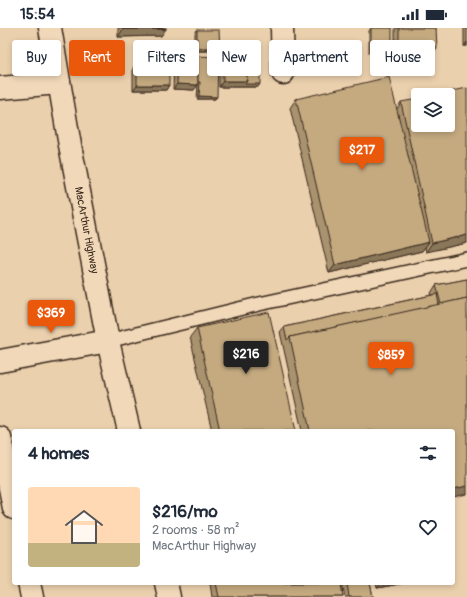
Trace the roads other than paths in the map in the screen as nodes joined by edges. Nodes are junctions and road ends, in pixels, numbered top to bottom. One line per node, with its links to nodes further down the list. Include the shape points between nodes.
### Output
1 (50, 28): 4 (main road, MacArthur Highway)
2 (282, 28): 3 (main road)
3 (282, 40)
4 (60, 83): 5 (main road); 7 (main road, MacArthur Highway)
5 (0, 88)
6 (467, 259): 7 (lane, via 259,304)
7 (108, 341): 8 (main road); 9 (main road, MacArthur Highway)
8 (0, 361)
9 (129, 429)
10 (0, 438): 11 (main road)
11 (12, 498)
12 (29, 585): 14 (main road)
13 (166, 585): 15 (main road)
14 (32, 597)
15 (169, 597)

